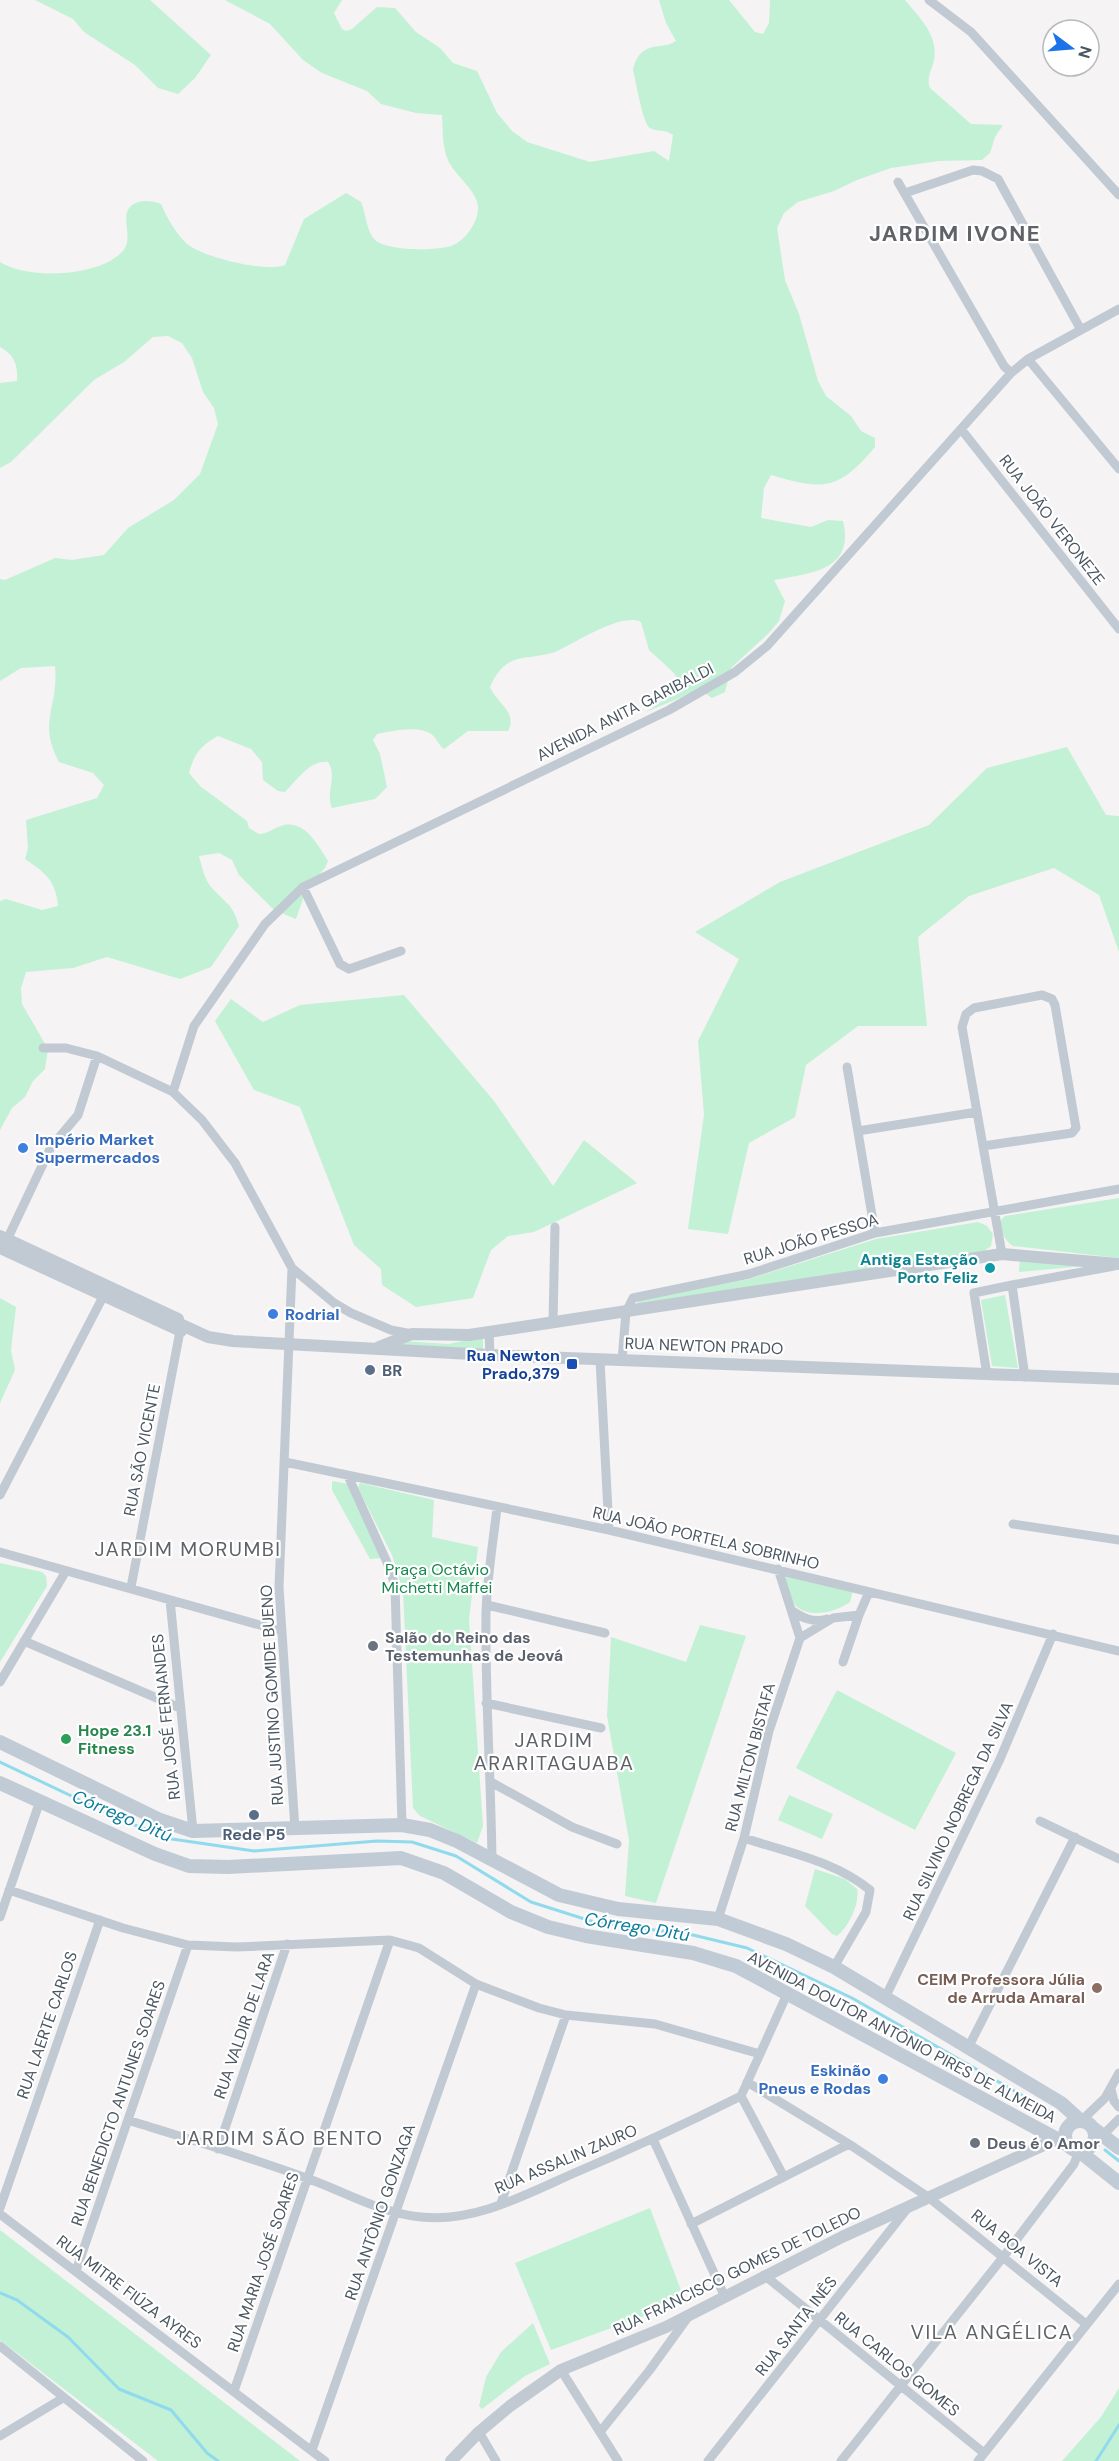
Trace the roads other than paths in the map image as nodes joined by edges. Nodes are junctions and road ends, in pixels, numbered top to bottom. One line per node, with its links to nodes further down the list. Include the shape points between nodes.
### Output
1 (929, 0): 4 (street, via 971,32)
2 (898, 182): 3 (street)
3 (905, 193): 6 (street, via 973,170 998,179); 8 (street)
4 (1119, 195)
5 (1119, 310): 6 (street, AVENIDA ANITA GARIBALDI)
6 (1082, 330): 7 (street, AVENIDA ANITA GARIBALDI)
7 (1028, 359): 8 (street, AVENIDA ANITA GARIBALDI); 10 (street)
8 (1011, 373): 9 (street, AVENIDA ANITA GARIBALDI)
9 (961, 429): 11 (street, RUA JOÃO VERONEZE); 12 (street, AVENIDA ANITA GARIBALDI, via 767,646 735,672 669,710)
10 (1119, 469)
11 (1119, 629)
12 (303, 887): 13 (street, via 340,964 349,969); 17 (street, AVENIDA ANITA GARIBALDI, via 265,924 194,1026)
13 (401, 951)
14 (44, 1048): 15 (street, via 66,1048)
15 (97, 1056): 17 (street); 25 (street, via 78,1115 51,1147)
16 (847, 1067): 19 (street)
17 (173, 1092): 28 (street, via 235,1163)
18 (977, 1112): 19 (street); 20 (street); 20 (street, via 962,1027 966,1014 974,1008 1042,995 1052,999 1076,1128 1072,1133)
19 (858, 1131): 24 (street)
20 (983, 1146): 22 (street)
21 (1119, 1189): 22 (street, RUA JOÃO PESSOA)
22 (995, 1214): 24 (street, RUA JOÃO PESSOA); 26 (street)
23 (555, 1227): 32 (street)
24 (875, 1233): 31 (street, RUA JOÃO PESSOA, via 748,1274 633,1298)
25 (3, 1243): 30 (street, RUA NEWTON PRADO)
26 (1002, 1254): 27 (street); 31 (street)
27 (1119, 1265): 29 (street)
28 (292, 1268): 35 (street, via 351,1313 391,1330); 36 (street, RUA JUSTINO GOMIDE BUENO)
29 (1012, 1285): 41 (street, via 974,1293); 42 (street)
30 (106, 1291): 33 (street, RUA NEWTON PRADO); 46 (street)
31 (626, 1312): 32 (street); 40 (street)
32 (553, 1323): 34 (street)
33 (180, 1325): 36 (street, RUA NEWTON PRADO, via 208,1337); 54 (street, RUA SÃO VICENTE)
34 (489, 1332): 35 (street, via 448,1337); 38 (street)
35 (412, 1334): 37 (street)
36 (288, 1344): 37 (street, RUA NEWTON PRADO); 44 (street, RUA JUSTINO GOMIDE BUENO)
37 (376, 1348): 38 (street, RUA NEWTON PRADO)
38 (490, 1355): 39 (street, RUA NEWTON PRADO)
39 (600, 1360): 40 (street, RUA NEWTON PRADO); 49 (street)
40 (622, 1360): 41 (street, RUA NEWTON PRADO)
41 (987, 1375): 42 (street, RUA NEWTON PRADO)
42 (1025, 1377): 43 (street, RUA NEWTON PRADO)
43 (1119, 1380)
44 (285, 1462): 45 (street, RUA JOÃO PORTELA SOBRINHO); 61 (street, RUA JUSTINO GOMIDE BUENO, via 279,1587)
45 (348, 1476): 47 (street, RUA JOÃO PORTELA SOBRINHO); 77 (street, via 395,1586)
46 (0, 1495)
47 (497, 1508): 49 (street, RUA JOÃO PORTELA SOBRINHO); 57 (street)
48 (1013, 1524): 50 (street)
49 (609, 1530): 52 (street, RUA JOÃO PORTELA SOBRINHO)
50 (1119, 1540)
51 (0, 1552): 53 (street)
52 (778, 1569): 55 (street, RUA JOÃO PORTELA SOBRINHO); 58 (street)
53 (66, 1571): 54 (street); 65 (street)
54 (130, 1587): 56 (street)
55 (869, 1592): 59 (street); 63 (street, RUA JOÃO PORTELA SOBRINHO)
56 (170, 1600): 61 (street); 70 (street, RUA JOSÉ FERNANDES)
57 (487, 1605): 62 (street); 69 (street)
58 (791, 1610): 60 (street, via 802,1618); 64 (street)
59 (859, 1615): 60 (street); 67 (street)
60 (833, 1618): 64 (street)
61 (281, 1631): 78 (street, RUA JUSTINO GOMIDE BUENO)
62 (605, 1633)
63 (1053, 1634): 66 (street, RUA JOÃO PORTELA SOBRINHO); 95 (street, RUA SILVINO NOBREGA DA SILVA, via 1000,1759)
64 (800, 1638): 81 (street, RUA MILTON BISTAFA, via 769,1731)
65 (24, 1641): 68 (street); 70 (street)
66 (1119, 1651)
67 (843, 1662)
68 (0, 1682)
69 (486, 1703): 71 (street); 73 (street)
70 (180, 1708): 79 (street, RUA JOSÉ FERNANDES)
71 (601, 1728)
72 (2, 1744): 79 (main road, AVENIDA DOUTOR ANTÔNIO PIRES DE ALMEIDA, via 160,1820)
73 (491, 1782): 82 (street, via 572,1827); 84 (street)
74 (0, 1783): 75 (main road, AVENIDA DOUTOR ANTÔNIO PIRES DE ALMEIDA)
75 (40, 1801): 85 (street); 94 (main road, AVENIDA DOUTOR ANTÔNIO PIRES DE ALMEIDA, via 189,1866 400,1858 417,1862 548,1927 693,1953 736,1966)
76 (1040, 1821): 80 (street)
77 (402, 1825): 78 (main road, AVENIDA DOUTOR ANTÔNIO PIRES DE ALMEIDA); 84 (main road, AVENIDA DOUTOR ANTÔNIO PIRES DE ALMEIDA, via 448,1837)
78 (294, 1829): 79 (main road, AVENIDA DOUTOR ANTÔNIO PIRES DE ALMEIDA)
79 (193, 1831)
80 (1075, 1837): 83 (street); 97 (street)
81 (744, 1838): 87 (street, RUA MILTON BISTAFA); 92 (street, via 852,1876 870,1890 866,1912)
82 (617, 1845)
83 (1119, 1858)
84 (492, 1861): 87 (main road, AVENIDA DOUTOR ANTÔNIO PIRES DE ALMEIDA, via 550,1891 586,1903)
85 (9, 1890): 86 (street); 88 (street)
86 (0, 1917)
87 (718, 1919): 92 (main road, AVENIDA DOUTOR ANTÔNIO PIRES DE ALMEIDA)
88 (100, 1920): 91 (street); 117 (street, RUA LAERTE CARLOS)
89 (390, 1940): 90 (street); 93 (street, via 419,1948); 113 (street, RUA MARIA JOSÉ SOARES)
90 (287, 1944): 91 (street); 111 (street, RUA VALDIR DE LARA)
91 (188, 1945): 104 (street, RUA BENEDICTO ANTUNES SOARES)
92 (834, 1967): 95 (main road, AVENIDA DOUTOR ANTÔNIO PIRES DE ALMEIDA)
93 (476, 1984): 96 (street); 119 (street, RUA ANTÔNIO GONZAGA)
94 (788, 1992): 98 (street); 109 (main road, AVENIDA DOUTOR ANTÔNIO PIRES DE ALMEIDA)
95 (885, 1998): 97 (main road, AVENIDA DOUTOR ANTÔNIO PIRES DE ALMEIDA)
96 (566, 2015): 98 (street, via 655,2024); 116 (street)
97 (968, 2048): 106 (main road, AVENIDA DOUTOR ANTÔNIO PIRES DE ALMEIDA, via 1061,2103)
98 (760, 2054): 100 (street)
99 (1119, 2073): 101 (street)
100 (747, 2082): 102 (street); 108 (street, RUA BOA VISTA)
101 (1111, 2089): 103 (street); 106 (street)
102 (741, 2096): 107 (street, RUA ASSALIN ZAURO); 112 (street)
103 (1119, 2106)
104 (128, 2120): 111 (street, RUA ASSALIN ZAURO); 123 (street, RUA BENEDICTO ANTUNES SOARES)
105 (1119, 2120): 106 (street)
106 (1092, 2128): 109 (main road, via 1092,2144); 109 (main road, via 1073,2122 1066,2128); 110 (main road, AVENIDA DOUTOR ANTÔNIO PIRES DE ALMEIDA)
107 (653, 2139): 116 (street, RUA ASSALIN ZAURO); 121 (street)
108 (849, 2144): 112 (street); 115 (street, RUA BOA VISTA)
109 (1068, 2145): 114 (main road, AVENIDA DOUTOR ANTÔNIO PIRES DE ALMEIDA); 115 (street, RUA FRANCISCO GOMES DE TOLEDO); 122 (street, via 1074,2164)
110 (1119, 2148)
111 (218, 2149): 113 (street, RUA ASSALIN ZAURO)
112 (784, 2177): 121 (street)
113 (308, 2178): 119 (street, RUA ASSALIN ZAURO); 133 (street, RUA MARIA JOSÉ SOARES)
114 (1119, 2183)
115 (928, 2197): 118 (street, RUA FRANCISCO GOMES DE TOLEDO); 122 (street, RUA BOA VISTA)
116 (501, 2203): 119 (street, RUA ASSALIN ZAURO, via 481,2212 447,2218)
117 (0, 2208)
118 (907, 2209): 124 (street, RUA FRANCISCO GOMES DE TOLEDO); 128 (street, RUA SANTA INÊS)
119 (396, 2212): 138 (street, RUA ANTÔNIO GONZAGA)
120 (0, 2214): 123 (street, RUA MITRE FIÚZA AYRES)
121 (691, 2224): 126 (street)
122 (1004, 2256): 129 (street, RUA BOA VISTA); 132 (street)
123 (76, 2271): 133 (street, RUA MITRE FIÚZA AYRES)
124 (764, 2275): 126 (street, RUA FRANCISCO GOMES DE TOLEDO); 128 (street, RUA CARLOS GOMES)
125 (1119, 2284): 129 (street)
126 (724, 2295): 127 (street, RUA FRANCISCO GOMES DE TOLEDO)
127 (690, 2315): 131 (street, RUA FRANCISCO GOMES DE TOLEDO); 136 (street, via 650,2372)
128 (820, 2321): 132 (street, RUA CARLOS GOMES); 145 (street, RUA SANTA INÊS)
129 (1086, 2324): 139 (street)
130 (0, 2346): 134 (street)
131 (561, 2370): 135 (street, RUA FRANCISCO GOMES DE TOLEDO); 136 (street)
132 (901, 2386): 139 (street, RUA CARLOS GOMES); 146 (street)
133 (234, 2391): 138 (street, RUA MITRE FIÚZA AYRES)
134 (63, 2398): 137 (street); 140 (street)
135 (479, 2432): 142 (street, RUA FRANCISCO GOMES DE TOLEDO); 143 (street)
136 (600, 2432): 144 (street)
137 (0, 2436)
138 (312, 2450): 141 (street, RUA MITRE FIÚZA AYRES)
139 (981, 2457)
140 (143, 2461)
141 (325, 2461)
142 (451, 2461)
143 (496, 2461)
144 (618, 2461)
145 (708, 2461)
146 (841, 2461)

